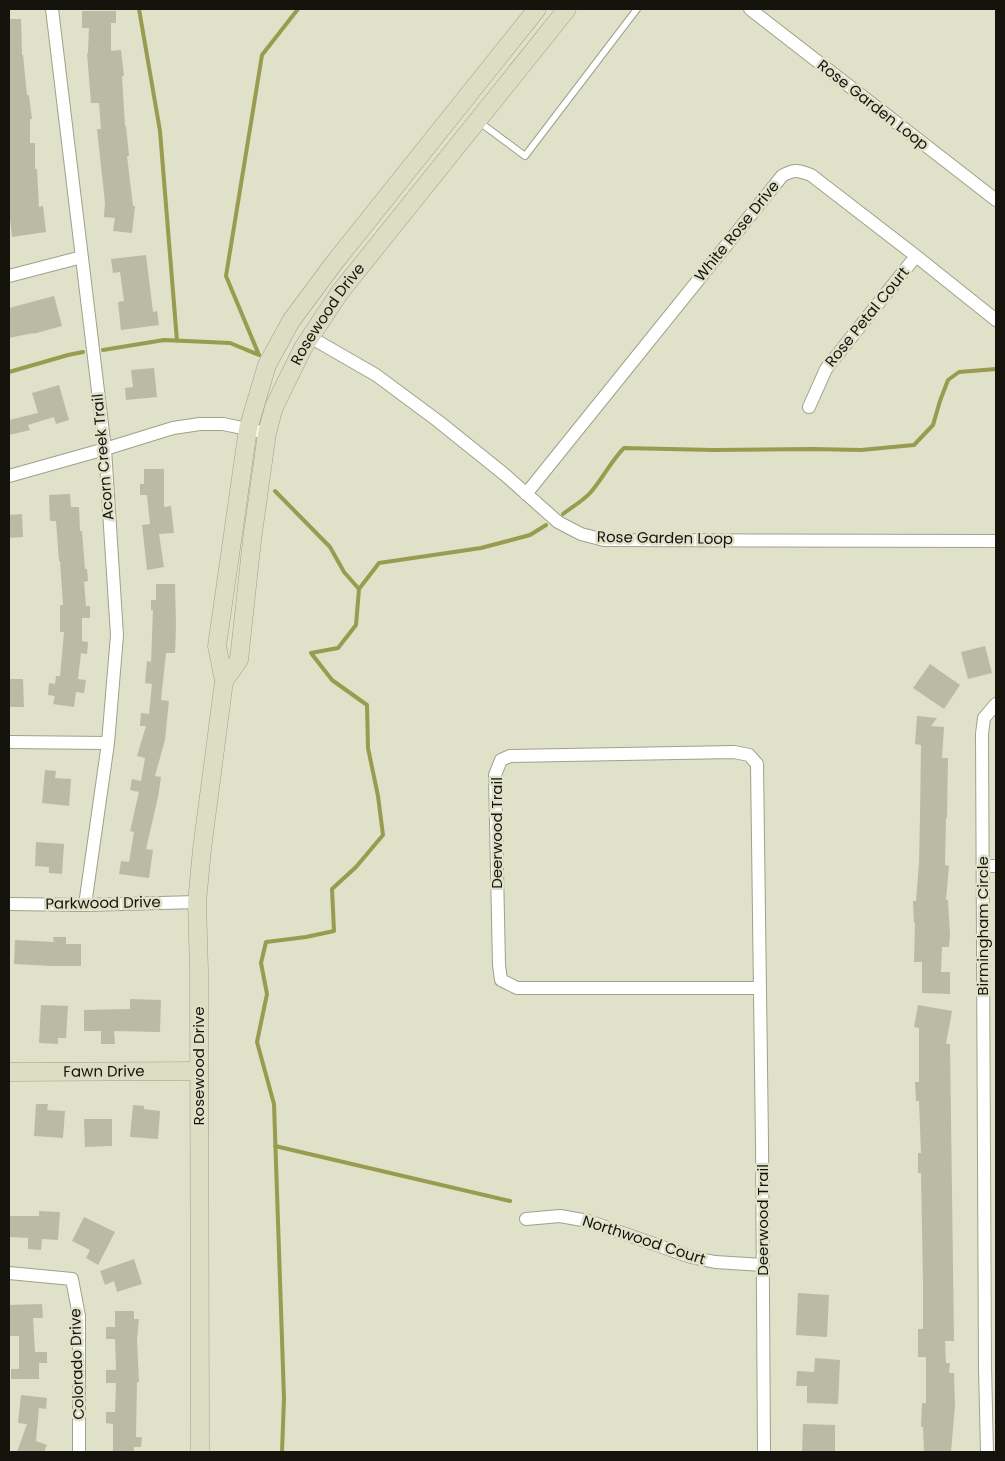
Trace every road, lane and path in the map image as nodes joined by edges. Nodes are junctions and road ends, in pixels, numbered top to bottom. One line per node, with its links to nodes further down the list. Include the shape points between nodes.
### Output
1 (52, 9): 8 (street, Acorn Creek Trail)
2 (537, 9): 14 (main road, Rosewood Drive, via 291,321 267,364)
3 (567, 9): 6 (main road, Rosewood Drive)
4 (637, 9): 6 (lane, via 524,156)
5 (750, 9): 7 (street, Rose Garden Loop)
6 (477, 120): 12 (main road, Rosewood Drive, via 340,292)
7 (996, 200)
8 (82, 256): 10 (street); 16 (street, Acorn Creek Trail)
9 (916, 256): 11 (street, White Rose Drive); 13 (street, Rose Petal Court, via 826,369); 18 (street, White Rose Drive, via 811,175 792,170 782,176)
10 (9, 276)
11 (996, 320)
12 (310, 337): 15 (main road, Rosewood Drive, via 274,408); 18 (street, Rose Garden Loop, via 376,375)
13 (809, 407)
14 (248, 429): 15 (street); 16 (street, via 200,424 173,428); 20 (main road, Rosewood Drive, via 217,646)
15 (267, 433): 20 (main road, Rosewood Drive, via 239,660)
16 (104, 449): 17 (street); 23 (street, Acorn Creek Trail, via 117,635)
17 (9, 476)
18 (526, 494): 19 (street, Rose Garden Loop, via 558,522 581,534 604,540)
19 (996, 541)
20 (224, 681): 26 (main road, Rosewood Drive)
21 (996, 704): 24 (street, Birmingham Circle, via 984,718 982,734)
22 (9, 742): 23 (street)
23 (108, 743): 28 (street, Acorn Creek Trail)
24 (982, 866): 25 (street); 30 (street, Birmingham Circle)
25 (996, 866)
26 (197, 902): 28 (street, Parkwood Drive); 31 (main road, Rosewood Drive)
27 (9, 904): 28 (street, Parkwood Drive)
28 (85, 905)
29 (760, 988): 29 (street, Deerwood Trail, via 756,764 749,755 734,752 510,756 501,760 495,774 501,980 517,988); 35 (street, Deerwood Trail)
30 (990, 1038): 33 (street, Birmingham Circle)
31 (199, 1071): 32 (main road, Fawn Drive); 39 (main road, Rosewood Drive)
32 (9, 1072)
33 (990, 1199): 37 (street, Birmingham Circle)
34 (526, 1219): 35 (street, Northwood Court, via 560,1216 588,1221 691,1257 715,1262)
35 (763, 1264): 40 (street, Deerwood Trail)
36 (9, 1273): 38 (street, Colorado Drive, via 72,1279 78,1316)
37 (991, 1368): 41 (street, Birmingham Circle)
38 (79, 1452)
39 (200, 1452)
40 (764, 1452)
41 (987, 1452)

